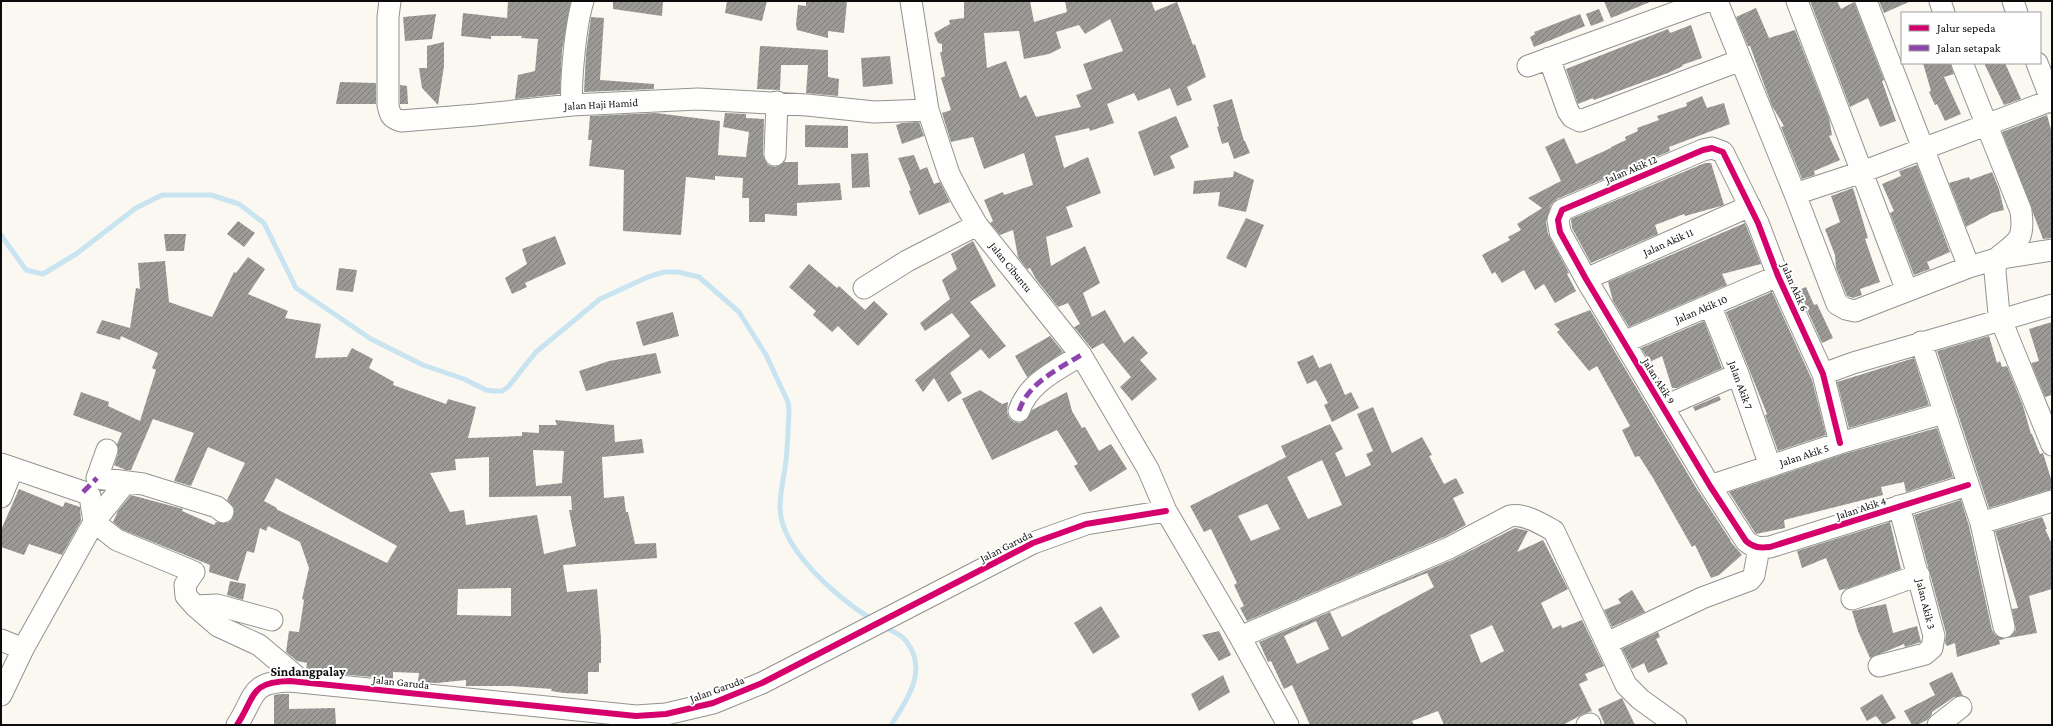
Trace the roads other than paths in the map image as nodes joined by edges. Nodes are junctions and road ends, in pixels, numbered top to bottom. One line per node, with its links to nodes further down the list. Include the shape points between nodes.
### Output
1 (390, 1): 19 (street, Jalan Haji Hamid, via 388,105 390,115 394,119 401,121 476,116)
2 (583, 1): 19 (street, via 571,89)
3 (912, 1): 20 (street, Jalan Cibuntu)
4 (1707, 1): 12 (street)
5 (1717, 1): 13 (street)
6 (1797, 1): 25 (street)
7 (1866, 1): 23 (street)
8 (1940, 1): 10 (street)
9 (2013, 1): 11 (street)
10 (1944, 12)
11 (2017, 12)
12 (1549, 58): 13 (street, via 1568,111 1572,117 1580,121); 16 (street)
13 (1741, 60): 26 (street)
14 (1962, 64): 21 (street)
15 (2037, 64): 17 (street)
16 (1528, 66)
17 (2052, 100): 21 (street)
18 (777, 102): 19 (street, Jalan Haji Hamid, via 698,99); 20 (street, Jalan Haji Hamid, via 874,112); 24 (street)
19 (572, 105)
20 (928, 110): 29 (street, Jalan Cibuntu, via 949,174)
21 (1986, 126): 23 (street); 31 (street, via 2020,211 2023,230 2019,239)
22 (1715, 149): 27 (street, Jalan Akik 6, via 1727,156); 28 (street, Jalan Akik 12, via 1703,150 1564,208)
23 (1922, 149): 25 (street); 32 (street)
24 (775, 155)
25 (1862, 172): 26 (street); 36 (street)
26 (1795, 194): 36 (street, via 1837,304 1855,311)
27 (1750, 206): 33 (street, Jalan Akik 6); 34 (street, Jalan Akik 11)
28 (1559, 214): 34 (street, Jalan Akik 9, via 1560,232)
29 (976, 225): 35 (street, via 907,261); 42 (street, Jalan Cibuntu)
30 (2052, 250): 31 (street)
31 (1995, 265): 32 (street); 39 (street)
32 (1970, 267): 36 (street)
33 (1778, 276): 38 (street, Jalan Akik 10); 44 (street, Jalan Akik 6)
34 (1586, 279): 40 (street, Jalan Akik 9)
35 (864, 288)
36 (1907, 291)
37 (2052, 304): 39 (street)
38 (1710, 305): 40 (street, Jalan Akik 10); 43 (street, Jalan Akik 7)
39 (2000, 317): 41 (street); 49 (street)
40 (1624, 342): 45 (street, Jalan Akik 9)
41 (1921, 342): 44 (street); 47 (street)
42 (1081, 355): 46 (street, via 1032,388); 59 (street, Jalan Cibuntu, via 1148,469)
43 (1738, 374): 45 (street); 52 (street, Jalan Akik 7)
44 (1823, 374): 48 (street, Jalan Akik 6)
45 (1663, 407): 55 (street, Jalan Akik 9)
46 (1019, 411)
47 (1944, 413): 48 (street, Jalan Akik 5); 54 (street)
48 (1840, 443): 52 (street, Jalan Akik 5)
49 (2052, 444)
50 (107, 450): 53 (street, via 97,478)
51 (7, 466): 56 (street); 61 (street, via 90,496)
52 (1770, 466): 55 (street, Jalan Akik 5)
53 (126, 482): 60 (street, via 169,491 217,507); 61 (street)
54 (1968, 485): 58 (street, Jalan Akik 4); 62 (street)
55 (1710, 486): 63 (street, Jalan Akik 9, via 1746,541)
56 (1, 497)
57 (2052, 501): 62 (street)
58 (1899, 506): 63 (street, Jalan Akik 4, via 1770,547); 64 (street, Jalan Akik 3)
59 (1166, 511): 69 (street); 77 (street, Jalan Garuda, via 1086,524 1033,543 775,676 713,703 666,714)
60 (223, 512)
61 (94, 522): 66 (street, via 117,540 194,572 185,585 186,596); 72 (street)
62 (1981, 523): 68 (street)
63 (1758, 548): 71 (street, via 1754,575 1750,580 1702,598)
64 (1919, 575): 65 (street); 73 (street, Jalan Akik 3, via 1934,644 1925,654)
65 (1852, 599)
66 (195, 606): 67 (street, via 217,605); 74 (street, via 218,626 259,645)
67 (272, 620)
68 (2004, 627)
69 (1240, 637): 71 (street, via 1449,548 1513,515 1535,521 1554,531); 79 (street)
70 (1, 640): 72 (street)
71 (1606, 643): 80 (street, via 1626,685 1640,699)
72 (14, 655): 75 (street)
73 (1879, 666)
74 (302, 682): 77 (street, Jalan Garuda); 78 (street, Jalan Garuda, via 276,681 261,686 254,693)
75 (1, 695)
76 (1961, 708): 81 (street)
77 (589, 718)
78 (245, 720)
79 (1288, 725)
80 (1676, 725)
81 (1938, 725)

